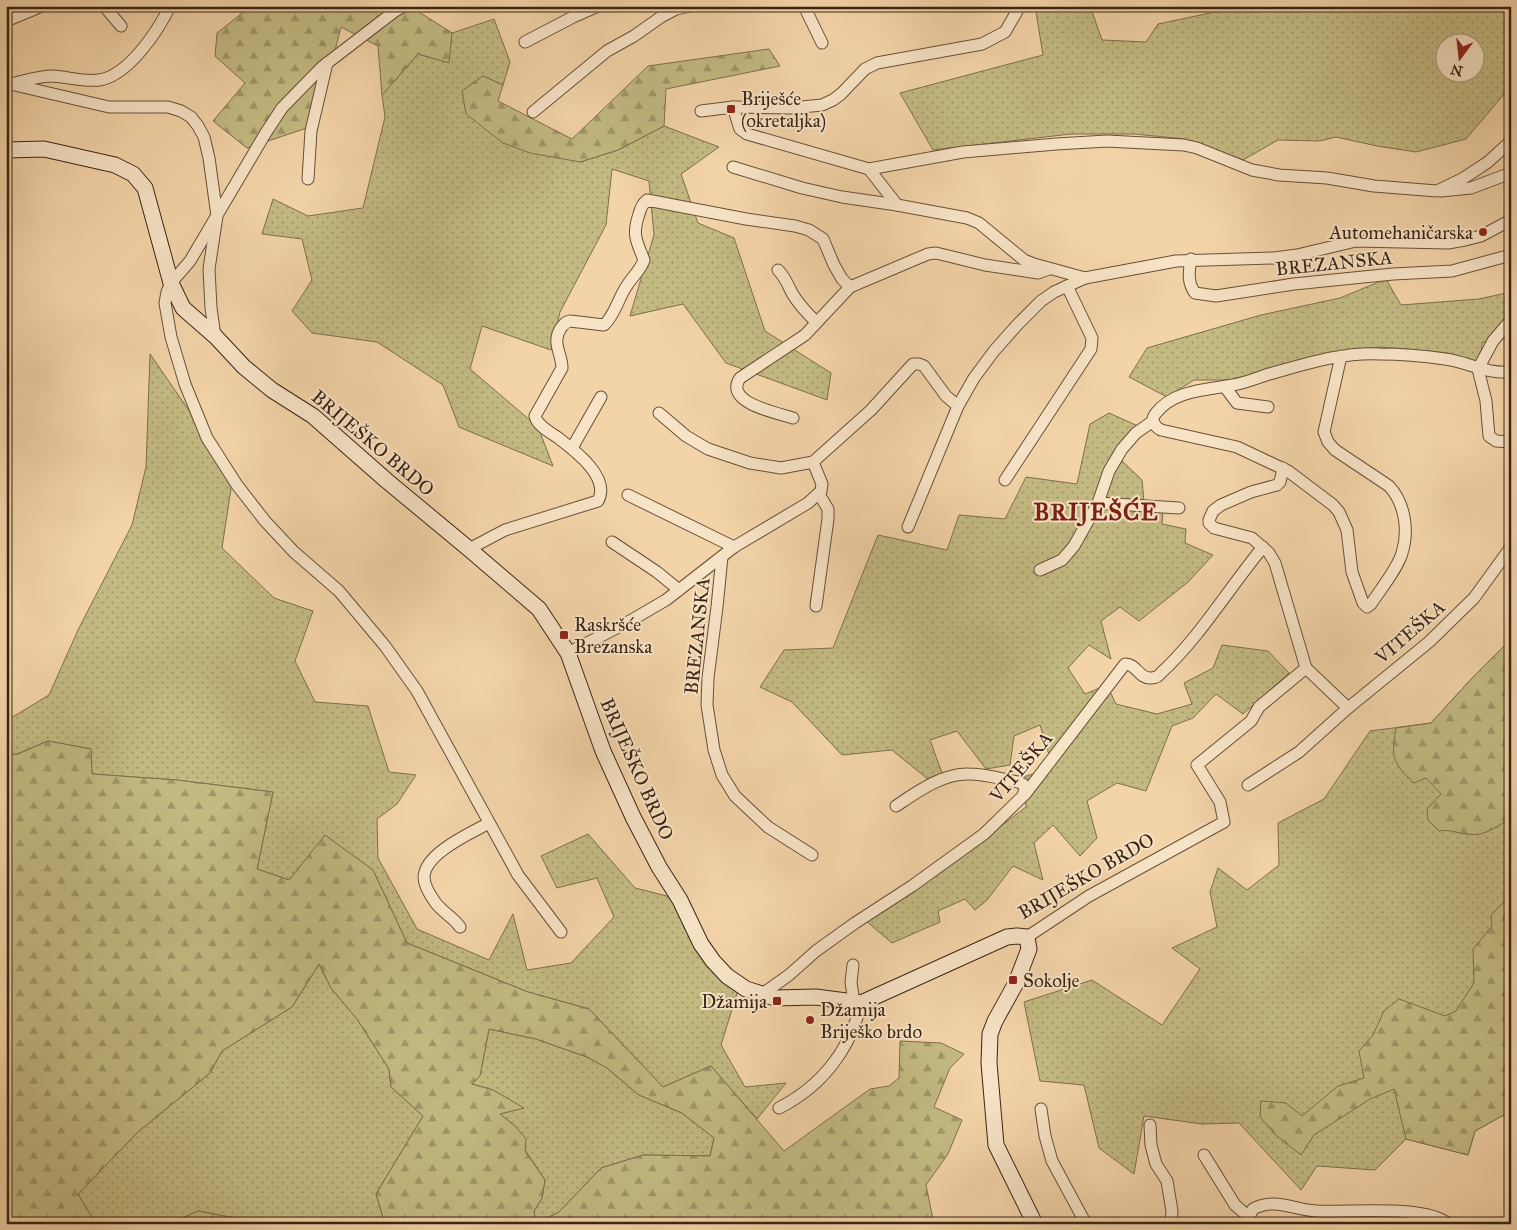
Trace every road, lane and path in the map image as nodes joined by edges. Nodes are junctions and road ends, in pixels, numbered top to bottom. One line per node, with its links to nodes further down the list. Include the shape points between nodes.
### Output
1 (42, 6): 9 (street)
2 (104, 6): 10 (street)
3 (170, 6): 14 (street, via 148,43 107,78 52,76)
4 (404, 6): 13 (street)
5 (598, 6): 11 (street)
6 (690, 6): 17 (street, via 661,17 607,51)
7 (804, 6): 12 (street)
8 (1020, 6): 15 (street, via 1005,32 982,44 877,63 865,69 837,98 822,105)
9 (6, 21)
10 (121, 26)
11 (525, 42)
12 (822, 43)
13 (327, 63): 23 (street, via 310,131); 26 (street, via 282,108)
14 (9, 83): 26 (street, via 109,106 168,107 191,117 204,137)
15 (733, 107): 16 (street); 21 (street, via 740,130 747,134)
16 (701, 111)
17 (533, 112)
18 (1511, 141): 24 (street, via 1488,162)
19 (6, 150): 33 (street, BRIJEŠKO BRDO, via 44,149 115,165 133,174 145,188)
20 (733, 167): 25 (street, via 802,188)
21 (870, 169): 24 (street, via 963,152 1107,141 1184,145 1252,170 1279,175); 25 (street)
22 (1511, 173): 24 (street, via 1471,188)
23 (308, 179)
24 (1437, 191)
25 (897, 205): 30 (street, via 979,223 1024,260)
26 (217, 216): 33 (street, via 190,261); 38 (street, via 209,269 210,308)
27 (1511, 220): 29 (street, BREZANSKA, via 1481,236 1448,243 1356,241 1274,258)
28 (1511, 255): 29 (street, BREZANSKA, via 1452,271 1304,283 1216,296 1195,293 1190,286)
29 (1191, 259): 32 (street, BREZANSKA)
30 (1049, 269): 32 (street); 35 (street, via 1038,273 984,265 936,253)
31 (778, 270): 37 (street, via 799,303)
32 (1085, 278): 34 (street, BREZANSKA)
33 (171, 284): 38 (street, BRIJEŠKO BRDO, via 183,308); 74 (street, via 165,303 170,338 207,438 236,484 265,521 294,552 339,591 385,646 417,691)
34 (1067, 286): 44 (street, BREZANSKA, via 1041,301 1018,324 974,378); 53 (street, via 1092,338 1091,349)
35 (850, 287): 37 (street); 50 (street, via 834,265 823,239 809,230 647,200 634,231 644,260 609,321 599,326 565,322 559,332 557,346 562,368 535,416 538,423)
36 (1511, 320): 40 (street, via 1493,341)
37 (816, 322): 47 (street, via 805,335 737,381 740,396 749,403)
38 (216, 336): 63 (street, BRIJEŠKO BRDO, via 244,367 312,416)
39 (1341, 356): 40 (street, via 1381,354 1444,359); 42 (street); 52 (street, via 1324,432 1335,450 1396,493 1405,525 1403,552 1367,607 1362,603 1352,572 1347,530 1339,512)
40 (1478, 369): 41 (street); 49 (street, via 1486,401 1489,436 1496,441)
41 (1511, 372)
42 (1225, 387): 45 (street, via 1237,403); 48 (street, via 1174,398 1156,413)
43 (601, 396): 50 (street)
44 (958, 406): 51 (street, via 946,396 924,366 913,364 871,410); 58 (street, BREZANSKA)
45 (1268, 407)
46 (659, 413): 51 (street, via 686,436 708,448 750,463 781,468)
47 (793, 418)
48 (1153, 421): 52 (street, via 1162,430 1237,447); 56 (street, via 1122,449 1109,471)
49 (1511, 442)
50 (572, 448): 63 (street, via 595,473 601,493 598,501 505,530)
51 (813, 462): 54 (street, via 822,484)
52 (1283, 468): 61 (street, via 1277,485 1221,505 1208,520 1214,528 1252,538)
53 (1006, 480)
54 (819, 494): 60 (street, BREZANSKA); 67 (street, via 828,509 828,519)
55 (628, 495): 60 (street)
56 (1098, 503): 57 (street); 65 (street, via 1062,560)
57 (1179, 508)
58 (908, 527)
59 (612, 542): 66 (street)
60 (734, 547): 64 (street, BREZANSKA)
61 (1264, 547): 69 (street, via 1274,563); 72 (street, VITEŠKA, via 1160,675 1147,678 1134,666 1125,664)
62 (1511, 547): 70 (street, VITEŠKA, via 1474,598 1429,642)
63 (469, 549): 68 (street, BRIJEŠKO BRDO, via 539,609)
64 (722, 557): 66 (street, BREZANSKA); 75 (street, BREZANSKA, via 708,678 707,705 714,750 722,775 734,796 768,827)
65 (1040, 570)
66 (679, 590): 68 (street, BREZANSKA, via 630,621)
67 (816, 606)
68 (568, 652): 80 (street, BRIJEŠKO BRDO, via 606,759 658,867 680,900 701,944 727,976)
69 (1306, 668): 70 (street); 78 (street, BRIJEŠKO BRDO, via 1259,707 1251,721 1197,765 1220,802 1224,822 1089,896)
70 (1348, 708): 71 (street, VITEŠKA, via 1299,752)
71 (1248, 785)
72 (1023, 796): 73 (street, via 1023,784 967,773 949,776); 80 (street, VITEŠKA, via 984,834 816,951)
73 (896, 806)
74 (489, 823): 76 (street, via 440,852 424,877 436,903); 77 (street, via 518,875)
75 (812, 855)
76 (460, 927)
77 (561, 932)
78 (1027, 937): 81 (street, BRIJEŠKO BRDO, via 1007,937); 87 (street, via 1029,949 1016,983 995,1021 988,1048 996,1145)
79 (853, 965): 81 (street, via 851,982)
80 (761, 995): 81 (street, BRIJEŠKO BRDO, via 816,997)
81 (858, 1003): 82 (street, via 853,1030 831,1068 812,1087)
82 (779, 1108)
83 (1041, 1109): 88 (street, via 1052,1161)
84 (1150, 1125): 89 (street, via 1156,1164 1168,1189)
85 (1204, 1155): 86 (street, via 1235,1205)
86 (1251, 1220): 90 (street, via 1253,1209 1277,1203 1314,1211 1410,1211 1443,1219)
87 (1035, 1224)
88 (1086, 1224)
89 (1171, 1224)
90 (1448, 1224)

